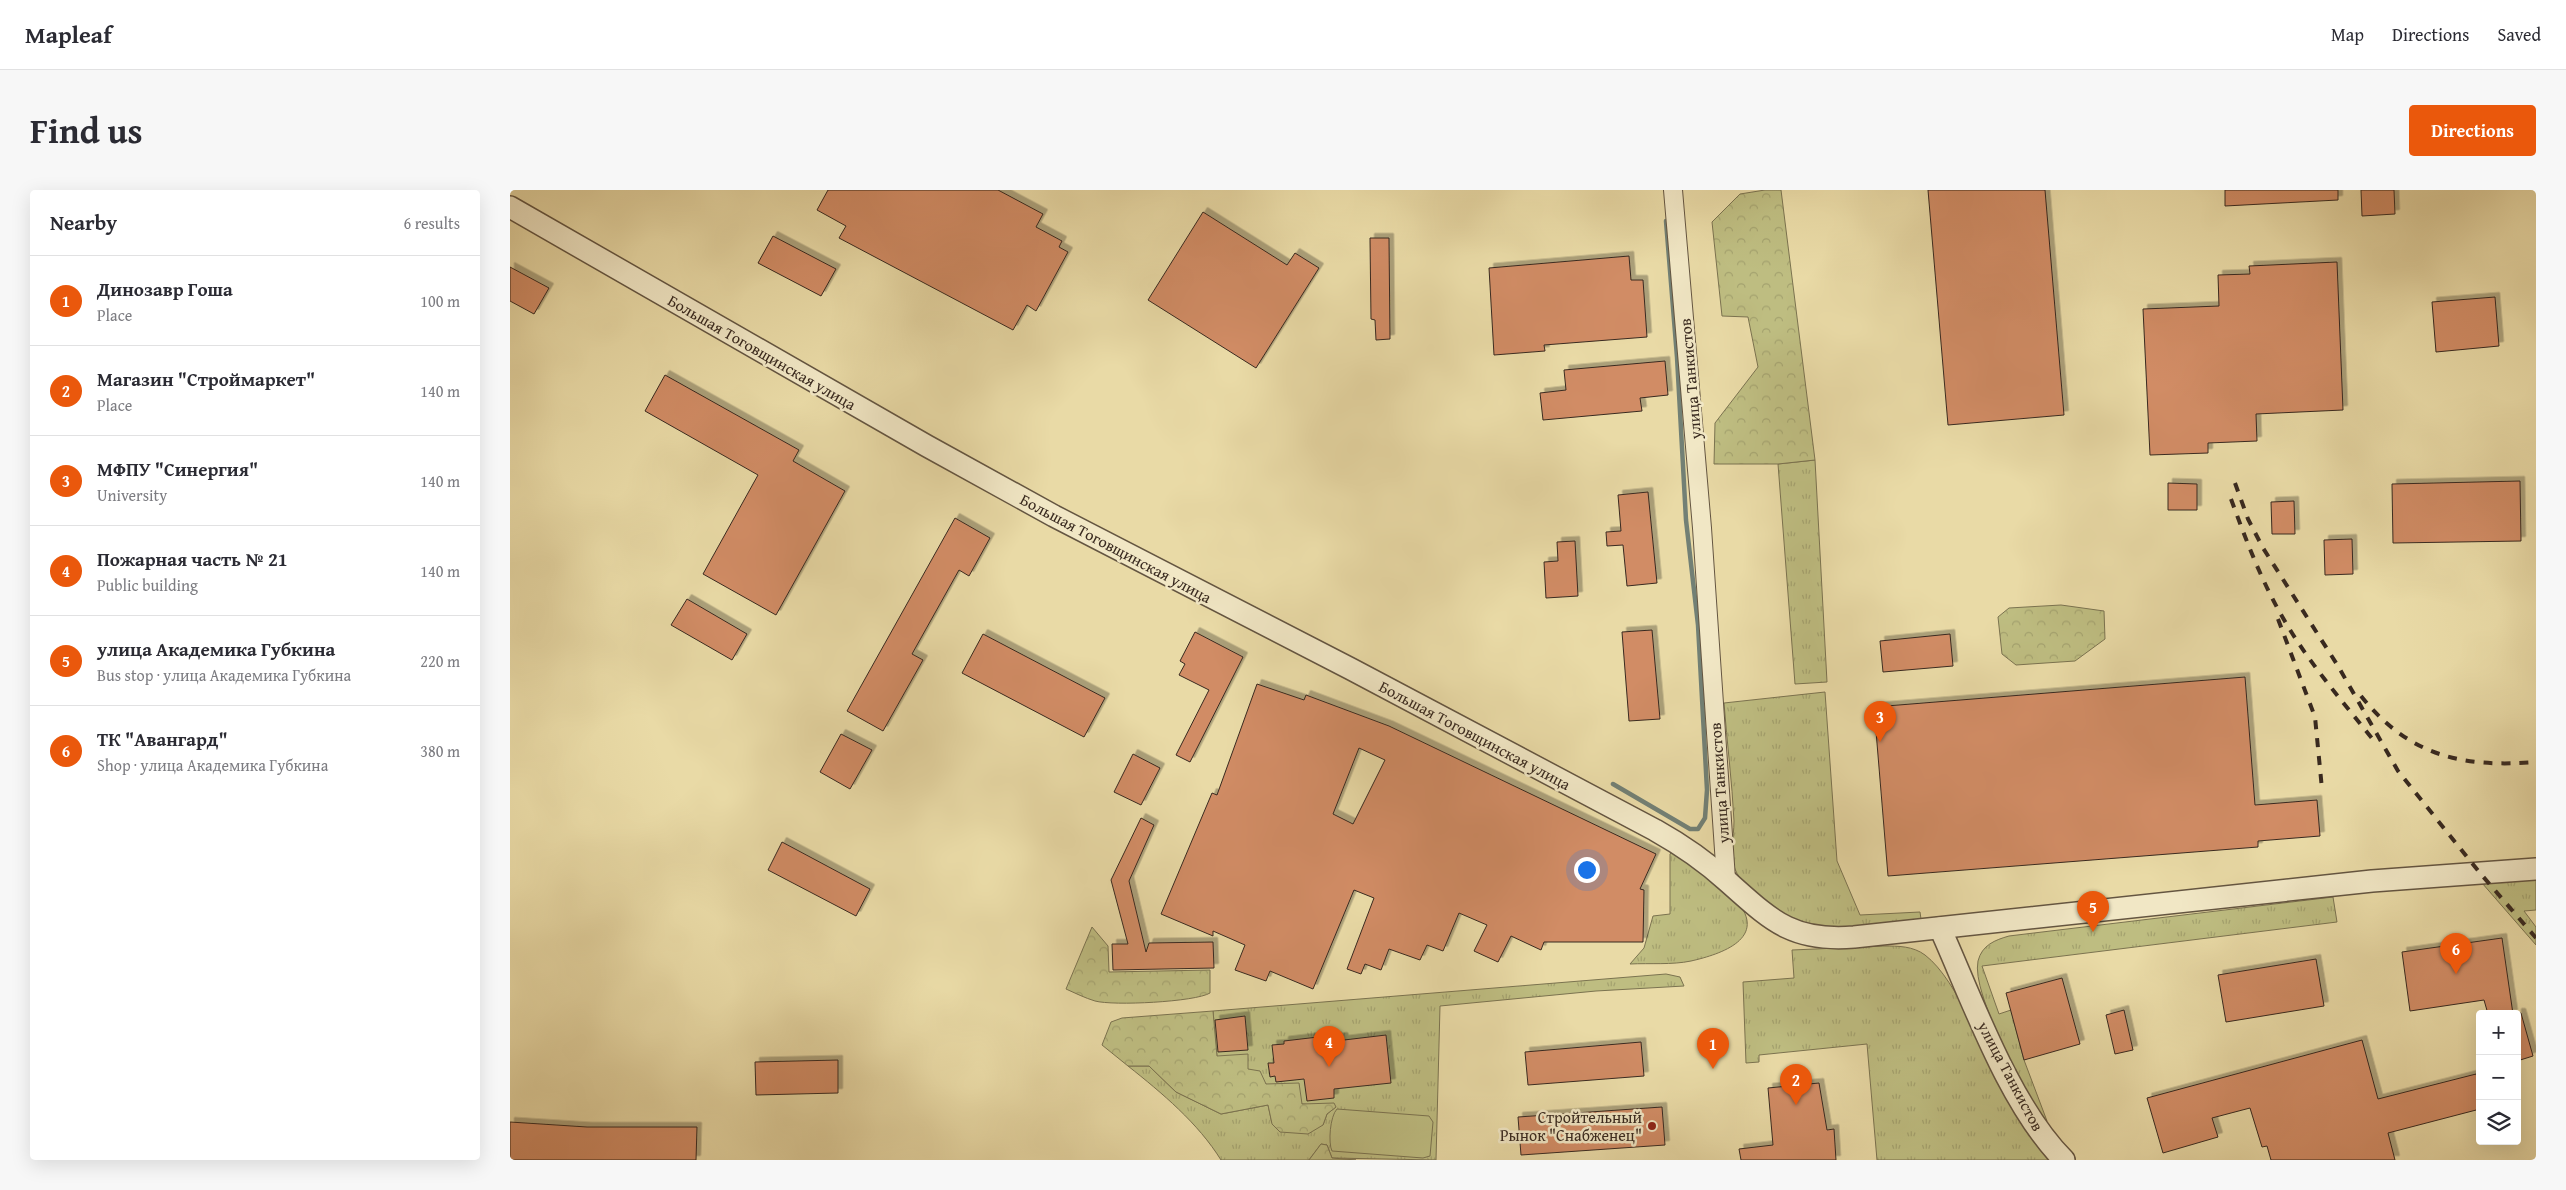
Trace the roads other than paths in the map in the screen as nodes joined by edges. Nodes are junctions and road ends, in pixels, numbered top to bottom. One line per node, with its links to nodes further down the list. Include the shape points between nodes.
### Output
1 (1674, 190): 4 (street, улица Танкистов)
2 (510, 207): 4 (street, Большая Тоговщинская улица, via 1054,516 1655,830 1680,844)
3 (2536, 869): 5 (street, via 2355,883)
4 (1726, 879): 5 (street, via 1750,904 1772,919 1814,937)
5 (1940, 928): 6 (street, улица Танкистов, via 2018,1096 2043,1136)
6 (2064, 1160)

